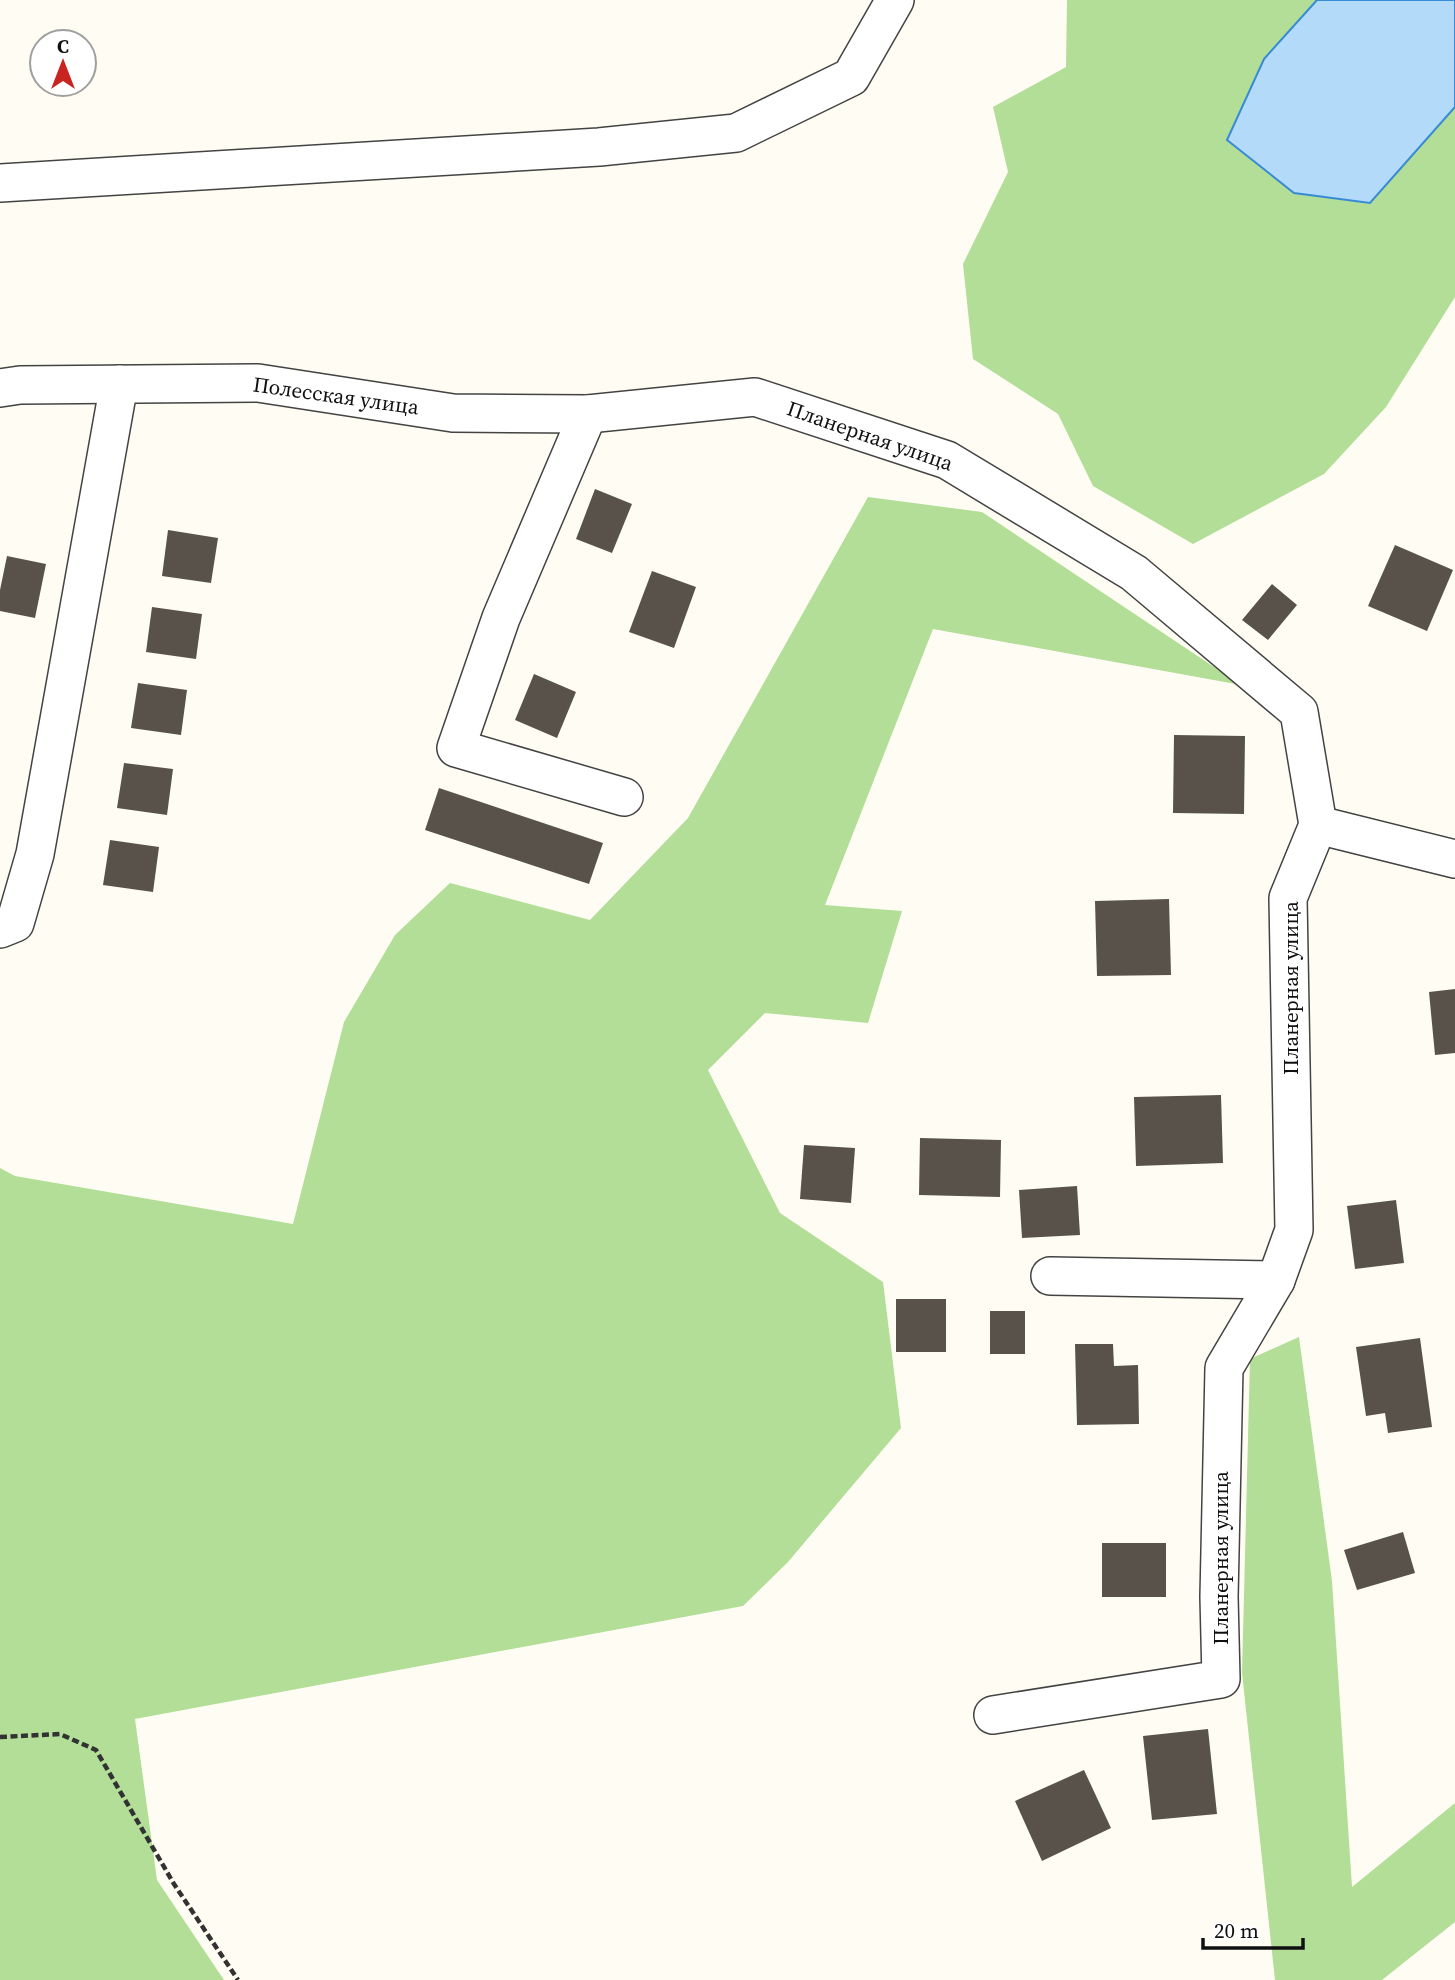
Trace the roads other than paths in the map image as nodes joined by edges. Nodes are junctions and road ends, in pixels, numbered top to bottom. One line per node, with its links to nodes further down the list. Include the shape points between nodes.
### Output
1 (895, 0): 2 (street, via 851,77 736,133 599,147)
2 (0, 183)
3 (119, 384): 4 (street, Полесская улица); 5 (street, Полесская улица, via 258,383 453,413); 9 (street, via 35,854 15,923)
4 (0, 388)
5 (588, 414): 6 (street, via 501,618 456,748); 7 (street, Планерная улица, via 755,397 947,460 1134,573 1299,712)
6 (624, 797)
7 (1318, 825): 8 (street); 11 (street, Планерная улица, via 1289,898 1294,1230)
8 (1455, 859)
9 (0, 929)
10 (1050, 1276): 11 (street)
11 (1276, 1280): 12 (street, Планерная улица, via 1224,1368 1219,1597 1222,1679)
12 (993, 1715)

